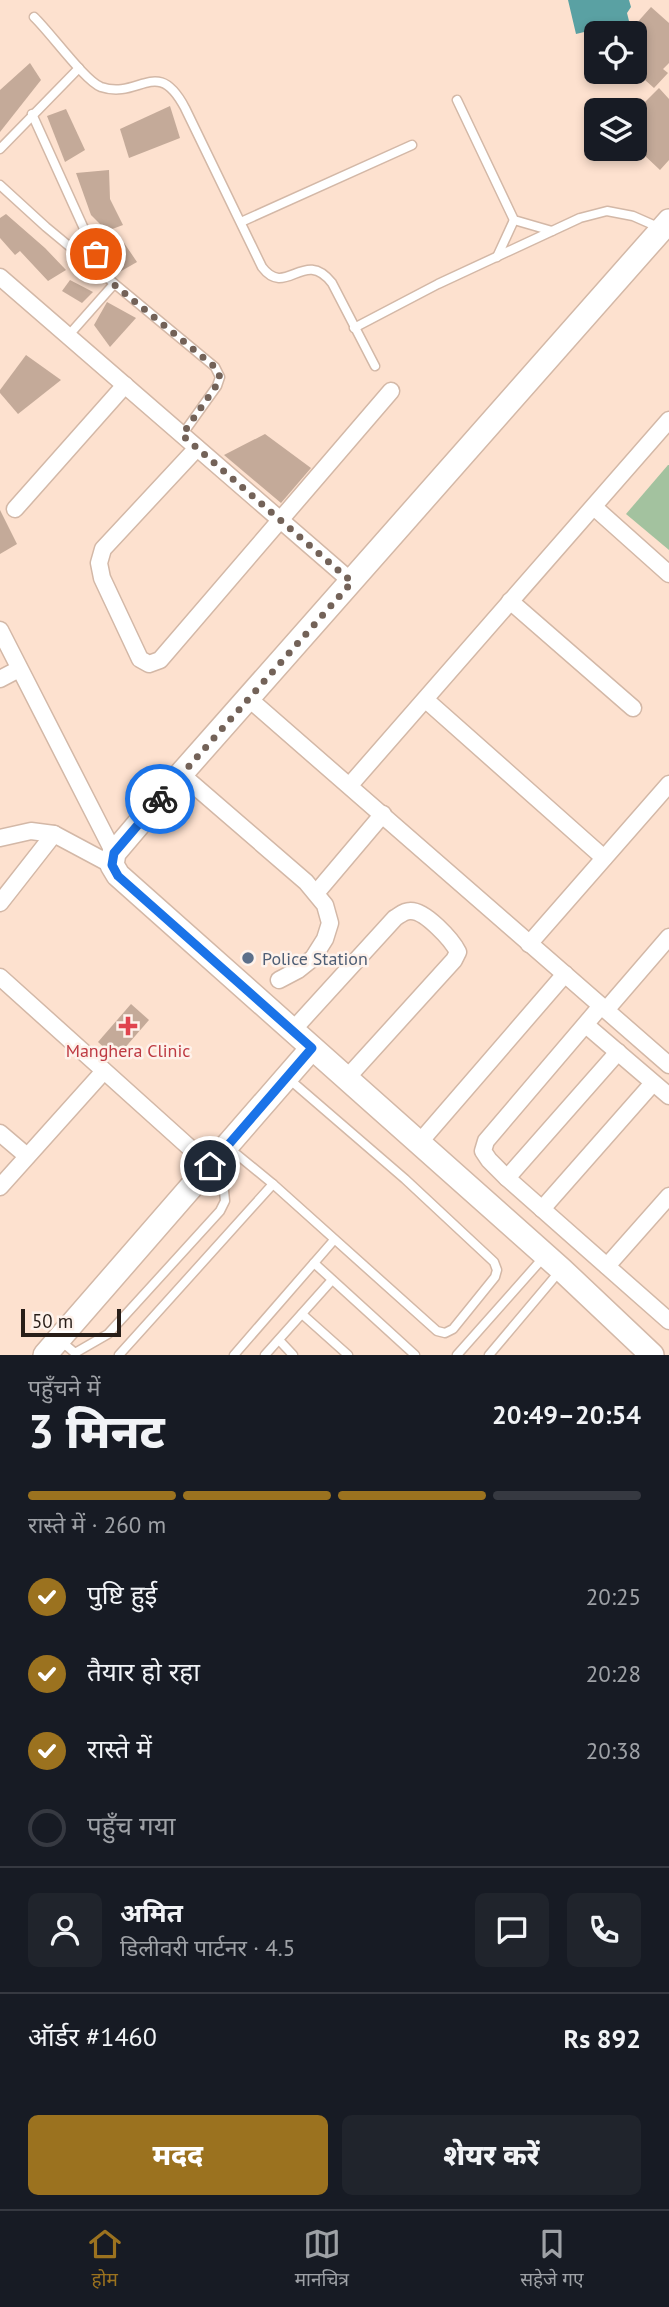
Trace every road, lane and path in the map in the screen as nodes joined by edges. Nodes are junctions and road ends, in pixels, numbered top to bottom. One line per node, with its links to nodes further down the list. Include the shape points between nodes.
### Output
1 (34, 17): 2 (lane)
2 (79, 68): 4 (lane); 9 (lane, via 102,87 154,81 172,87)
3 (457, 100): 8 (lane)
4 (32, 114): 6 (lane); 14 (lane)
5 (412, 145): 9 (lane)
6 (0, 149)
7 (0, 185): 14 (lane)
8 (514, 220): 11 (lane); 12 (lane)
9 (240, 222): 16 (lane, via 268,275 277,279 316,269 332,283)
10 (666, 225): 11 (lane, via 607,211); 28 (street)
11 (552, 231): 12 (lane)
12 (497, 257): 16 (lane)
13 (0, 277): 17 (street)
14 (106, 278): 15 (lane)
15 (114, 284): 17 (lane); 22 (lane, via 215,367 220,377)
16 (354, 328): 18 (lane)
17 (68, 336): 19 (street)
18 (375, 366)
19 (125, 385): 22 (street); 25 (street)
20 (391, 391): 26 (street)
21 (666, 430): 24 (street)
22 (182, 435): 23 (street)
23 (197, 449): 26 (street); 26 (street, via 103,549 99,563 141,659 149,664 160,660)
24 (594, 507): 27 (street); 29 (street)
25 (15, 509)
26 (281, 520): 28 (street)
27 (669, 574)
28 (352, 582): 33 (street)
29 (510, 601): 34 (street); 35 (street)
30 (0, 630): 31 (street)
31 (19, 669): 32 (street); 43 (street)
32 (0, 679)
33 (248, 698): 36 (street); 38 (street)
34 (426, 700): 38 (street); 42 (street)
35 (633, 708)
36 (181, 774): 43 (street); 44 (street)
37 (669, 784): 42 (street)
38 (350, 785): 39 (street)
39 (383, 814): 44 (street); 47 (street)
40 (54, 834): 41 (street, via 31,831); 43 (street); 45 (street)
41 (0, 838)
42 (604, 858): 47 (street)
43 (113, 859): 53 (street, via 118,876)
44 (317, 892): 50 (street, via 330,923 325,939 313,958)
45 (0, 903)
46 (669, 937): 51 (street)
47 (529, 944): 48 (street)
48 (565, 974): 51 (street); 63 (street)
49 (0, 977): 57 (street)
50 (279, 979)
51 (604, 1008): 52 (street); 56 (street)
52 (586, 1025): 55 (street); 66 (street, via 486,1141 483,1151)
53 (292, 1031): 54 (street); 59 (street, via 394,918 417,911 428,919 454,944 454,961)
54 (312, 1048): 58 (street); 59 (street)
55 (618, 1052): 60 (street); 66 (street)
56 (669, 1065)
57 (104, 1071): 64 (street); 65 (street)
58 (286, 1077): 64 (street); 71 (lane, via 415,1188 494,1262 497,1270 453,1329 445,1333 437,1331)
59 (346, 1079): 63 (street)
60 (653, 1083): 61 (street); 70 (street)
61 (669, 1097)
62 (0, 1133): 65 (street)
63 (419, 1143): 72 (street)
64 (219, 1155): 67 (lane); 79 (street); 79 (lane, via 225,1201 220,1211 108,1334)
65 (27, 1156): 68 (street)
66 (507, 1178): 70 (street)
67 (273, 1184): 71 (lane); 80 (lane)
68 (0, 1187)
69 (669, 1196): 74 (street)
70 (542, 1209): 74 (street)
71 (334, 1240): 73 (lane)
72 (553, 1262): 86 (lane); 87 (lane); 88 (street)
73 (314, 1263): 75 (lane); 81 (lane)
74 (607, 1266): 77 (street)
75 (332, 1280): 76 (lane); 85 (lane)
76 (302, 1314): 78 (lane); 84 (lane)
77 (669, 1321)
78 (279, 1340): 82 (lane); 83 (lane)
79 (66, 1352)
80 (119, 1355)
81 (234, 1355)
82 (265, 1355)
83 (293, 1355)
84 (348, 1355)
85 (415, 1355)
86 (457, 1355)
87 (489, 1355)
88 (652, 1355)

